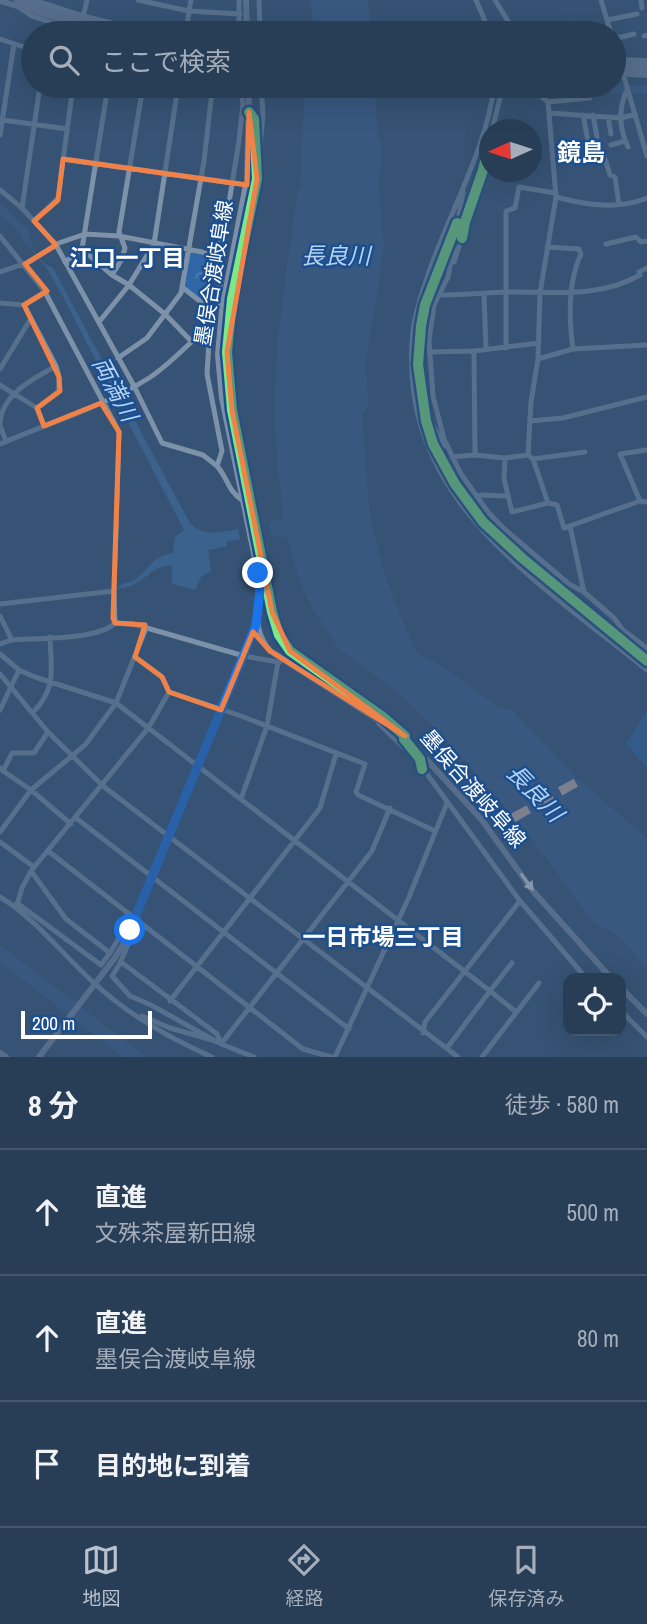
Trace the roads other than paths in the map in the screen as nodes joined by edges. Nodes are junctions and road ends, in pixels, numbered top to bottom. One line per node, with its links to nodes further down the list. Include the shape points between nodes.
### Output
1 (87, 0): 19 (street)
2 (138, 0): 12 (street)
3 (191, 0): 16 (street)
4 (239, 0): 17 (street)
5 (246, 0): 28 (main road)
6 (259, 0): 29 (street)
7 (476, 0): 30 (street)
8 (495, 0): 31 (street)
9 (601, 0): 20 (street)
10 (641, 0): 15 (street)
11 (0, 1): 13 (main road)
12 (156, 2): 16 (street)
13 (21, 4): 14 (main road); 19 (street, via 33,0); 21 (street, via 32,16)
14 (33, 8): 22 (main road, bridge); 23 (main road, bridge)
15 (642, 8)
16 (189, 11): 17 (street); 26 (street)
17 (240, 14): 27 (street)
18 (637, 14): 20 (street)
19 (83, 16): 24 (street); 25 (street)
20 (607, 20)
21 (47, 21)
22 (69, 21)
23 (80, 21)
24 (83, 21)
25 (104, 21)
26 (188, 21)
27 (240, 21)
28 (247, 21)
29 (260, 21)
30 (485, 21)
31 (508, 21)
32 (634, 34): 33 (street)
33 (626, 37)
34 (0, 39): 35 (street)
35 (14, 44): 36 (street); 66 (street)
36 (21, 46)
37 (626, 66): 38 (main road, bridge)
38 (647, 68): 39 (main road)
39 (626, 73)
40 (626, 86): 41 (street)
41 (627, 90): 42 (street); 62 (street)
42 (626, 94)
43 (38, 98): 67 (street)
44 (71, 98): 68 (street)
45 (106, 98): 77 (street)
46 (141, 98): 79 (street)
47 (174, 98): 80 (street)
48 (211, 98): 82 (street)
49 (244, 98): 84 (street)
50 (247, 98): 58 (main road, 墨俣合渡岐阜線)
51 (261, 98): 78 (street)
52 (492, 98): 81 (street)
53 (500, 98): 65 (street)
54 (543, 98): 57 (street)
55 (590, 98): 57 (street)
56 (625, 98): 64 (street)
57 (548, 102): 59 (street)
58 (249, 112): 78 (street, via 254,119); 118 (main road, 墨俣合渡岐阜線, via 247,179)
59 (549, 113): 60 (street); 86 (street)
60 (583, 114): 61 (street); 72 (street)
61 (593, 115): 63 (street); 71 (street)
62 (634, 115): 64 (street); 74 (street)
63 (608, 117): 64 (street); 69 (street)
64 (619, 118): 73 (street, via 626,144)
65 (495, 119)
66 (3, 120): 67 (street); 70 (street)
67 (34, 124): 68 (street); 89 (street)
68 (67, 129): 75 (street)
69 (611, 134)
70 (0, 135)
71 (597, 137)
72 (588, 141)
73 (611, 145)
74 (647, 156)
75 (63, 159): 77 (street); 90 (street, via 57,201)
76 (606, 159): 88 (street, via 610,175 615,177)
77 (96, 164): 79 (street); 91 (street)
78 (257, 168): 130 (street, via 230,307)
79 (129, 170): 80 (street); 93 (street)
80 (164, 175): 82 (street); 95 (street)
81 (467, 177): 105 (street); 134 (street, via 417,310)
82 (201, 179): 84 (street); 100 (street)
83 (480, 182): 105 (street)
84 (232, 183): 101 (street)
85 (0, 190): 89 (street)
86 (556, 195): 88 (street, via 588,206); 98 (street); 111 (street, via 519,187 515,208 506,211)
87 (647, 198): 88 (street)
88 (619, 204)
89 (22, 208): 90 (street)
90 (34, 221): 97 (street)
91 (85, 234): 93 (street); 97 (street); 99 (street)
92 (0, 236): 103 (street)
93 (119, 236): 95 (street); 107 (street, via 125,248)
94 (647, 241): 96 (street, via 641,243 636,237)
95 (154, 244): 100 (street); 108 (street)
96 (606, 244)
97 (54, 246): 102 (street); 103 (street)
98 (547, 247): 112 (street); 114 (street, via 579,249)
99 (82, 249): 102 (street); 107 (street)
100 (188, 249): 101 (street); 109 (street)
101 (217, 258): 118 (street, via 222,277 217,297)
102 (65, 262): 121 (street)
103 (27, 263): 106 (street); 110 (street)
104 (647, 268): 114 (street, via 626,283)
105 (449, 271): 115 (street)
106 (0, 272)
107 (112, 275): 108 (street)
108 (129, 285): 119 (street); 121 (street)
109 (182, 287): 119 (street); 122 (street, via 211,310)
110 (46, 292): 117 (street); 142 (street)
111 (506, 292): 112 (street); 113 (street); 126 (street)
112 (540, 293): 114 (street); 124 (street)
113 (484, 294): 115 (street); 127 (street)
114 (572, 294): 128 (street)
115 (439, 295): 131 (street, via 430,324)
116 (0, 303): 117 (street)
117 (24, 305): 120 (street)
118 (222, 310): 141 (main road, 墨俣合渡岐阜線, via 218,355)
119 (165, 314): 123 (street); 132 (street, via 147,338)
120 (30, 320): 135 (street); 136 (street)
121 (99, 322): 132 (street)
122 (210, 326): 123 (street); 154 (street, via 207,374 222,451)
123 (191, 341): 138 (street, via 161,370)
124 (539, 343): 126 (street); 133 (street)
125 (647, 345): 128 (street)
126 (506, 348): 127 (street)
127 (486, 349): 129 (street)
128 (573, 349): 133 (street)
129 (474, 351): 131 (street); 151 (street)
130 (227, 352): 141 (street); 194 (street, via 232,410 279,635 299,659)
131 (429, 352): 150 (street, via 437,415)
132 (118, 358): 138 (street)
133 (538, 359): 144 (street)
134 (412, 363): 150 (street, via 424,409); 166 (street, via 422,431 460,505 493,542)
135 (56, 366): 139 (street, via 28,381); 143 (street, via 58,392)
136 (0, 369)
137 (0, 385): 139 (street)
138 (133, 387): 142 (street); 154 (street, via 162,443 203,455)
139 (14, 395): 143 (street); 145 (street)
140 (647, 397): 144 (street, via 563,418)
141 (222, 398): 157 (main road, 墨俣合渡岐阜線)
142 (103, 402): 146 (street); 162 (street, via 120,439)
143 (37, 408): 146 (street)
144 (530, 421): 152 (street)
145 (0, 424): 147 (street)
146 (44, 426): 147 (street)
147 (3, 443)
148 (647, 450): 158 (street, via 620,454)
149 (585, 452): 152 (street)
150 (452, 455): 151 (street); 156 (street)
151 (475, 455): 153 (street)
152 (531, 457): 153 (street); 160 (street)
153 (505, 458): 155 (street)
154 (217, 466): 157 (street, via 231,493)
155 (507, 496): 156 (street); 160 (street, via 512,512)
156 (477, 497): 163 (street, via 541,562)
157 (243, 501): 168 (main road, 墨俣合渡岐阜線, via 260,590)
158 (640, 501): 159 (street); 161 (street)
159 (647, 502)
160 (548, 503): 161 (street, via 557,505 564,528)
161 (570, 526): 163 (street)
162 (114, 590): 164 (street); 167 (street)
163 (584, 592): 173 (street)
164 (0, 604)
165 (0, 616): 171 (street)
166 (586, 621): 175 (street); 181 (street)
167 (116, 623): 169 (street); 170 (street, via 96,633)
168 (256, 625): 176 (main road); 179 (main road, 墨俣合渡岐阜線, via 264,644)
169 (146, 628): 176 (street); 177 (street)
170 (50, 637): 171 (street); 183 (street)
171 (12, 640): 172 (street)
172 (0, 644)
173 (647, 648)
174 (0, 654): 180 (street)
175 (647, 654)
176 (244, 656): 178 (street); 188 (main road)
177 (135, 657): 185 (street, via 162,677); 186 (street)
178 (278, 662): 179 (street); 191 (street)
179 (287, 662): 190 (main road, 墨俣合渡岐阜線)
180 (19, 670): 183 (street); 184 (street)
181 (647, 670)
182 (0, 674): 184 (street)
183 (52, 682): 186 (street); 189 (street)
184 (12, 688): 187 (street); 189 (street)
185 (169, 692): 188 (street); 192 (street)
186 (116, 703): 192 (street); 196 (street)
187 (0, 710)
188 (221, 710): 191 (street); 197 (main road)
189 (33, 712): 193 (street)
190 (374, 719): 194 (main road, 墨俣合渡岐阜線); 199 (street)
191 (267, 726): 195 (street); 202 (street)
192 (149, 727): 197 (street); 200 (street)
193 (48, 732): 196 (street); 198 (street, via 34,753 12,754)
194 (405, 736): 199 (street, via 421,759); 231 (main road, 墨俣合渡岐阜線, one-way to 231, via 481,819 533,891)
195 (336, 754): 204 (street, via 366,764 356,792); 210 (street, via 320,807)
196 (72, 757): 200 (street); 201 (street)
197 (199, 766): 202 (street); 209 (main road)
198 (2, 769): 201 (street)
199 (422, 769): 203 (street)
200 (103, 786): 205 (street); 209 (street)
201 (31, 790): 206 (street); 207 (street)
202 (241, 799): 210 (street)
203 (447, 803): 208 (street); 218 (street)
204 (390, 808): 208 (street); 215 (street, via 372,851)
205 (76, 818): 206 (street); 214 (street)
206 (71, 824): 212 (street)
207 (0, 831)
208 (435, 831): 221 (street)
209 (169, 838): 214 (main road); 217 (street)
210 (294, 840): 215 (street); 217 (street)
211 (0, 842): 213 (street)
212 (48, 851): 213 (street); 220 (street)
213 (33, 869): 219 (street); 224 (street, via 66,919)
214 (152, 878): 220 (main road); 222 (street)
215 (349, 881): 221 (street); 223 (street)
216 (0, 897): 219 (street)
217 (249, 898): 222 (street); 223 (street)
218 (520, 901): 228 (street); 230 (street)
219 (17, 905): 224 (street, via 101,965); 233 (street)
220 (135, 920): 224 (street); 225 (street); 227 (street); 233 (main road, via 114,960)
221 (398, 920): 228 (street); 234 (street)
222 (223, 932): 227 (street); 229 (street)
223 (304, 939): 229 (street); 234 (street)
224 (110, 953)
225 (121, 962): 237 (street); 246 (street, via 111,976 122,990)
226 (512, 963): 235 (street)
227 (196, 966): 237 (street); 238 (street)
228 (465, 971): 235 (street); 244 (street, via 425,1022)
229 (275, 973): 238 (street); 243 (street)
230 (582, 973)
231 (607, 973)
232 (539, 983): 239 (street)
233 (93, 986): 240 (street); 250 (main road)
234 (368, 988): 243 (street); 244 (street)
235 (490, 991): 239 (street); 247 (street)
236 (626, 993): 241 (main road)
237 (170, 1001): 246 (street, via 217,1034)
238 (250, 1007): 246 (street); 253 (street, via 303,1049)
239 (516, 1012): 255 (street)
240 (132, 1013): 246 (street); 251 (street)
241 (647, 1014)
242 (626, 1016): 245 (street)
243 (349, 1029): 253 (street)
244 (424, 1033): 247 (street)
245 (647, 1037)
246 (219, 1043): 252 (street)
247 (447, 1048): 254 (street)
248 (0, 1053): 249 (main road)
249 (5, 1057)
250 (39, 1057)
251 (212, 1057)
252 (254, 1057)
253 (333, 1057)
254 (458, 1057)
255 (482, 1057)

